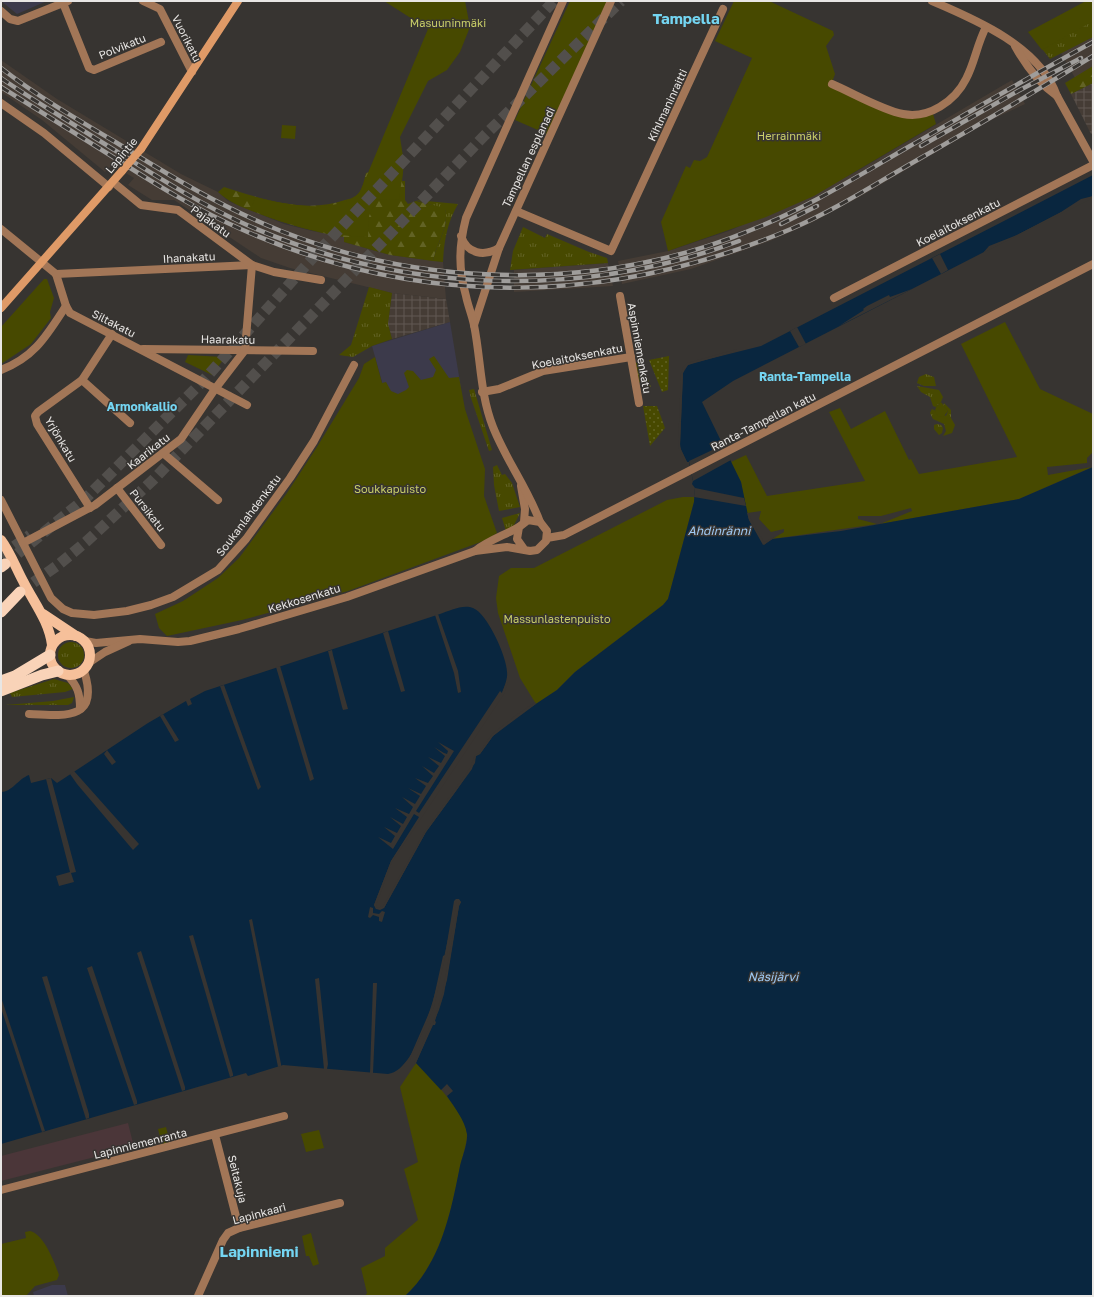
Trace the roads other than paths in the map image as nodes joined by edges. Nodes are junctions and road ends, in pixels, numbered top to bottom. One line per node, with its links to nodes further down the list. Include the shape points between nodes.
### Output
1 (143, 1): 8 (street, Vuorikatu)
2 (157, 1): 8 (street)
3 (238, 1): 13 (main road, Lapintie)
4 (563, 1): 21 (street, Tampellan esplanadi, via 473,201)
5 (611, 1): 19 (street, Tampellan esplanadi)
6 (65, 2): 10 (street, via 18,21 10,19); 12 (street, Polvikatu, via 89,68 94,70)
7 (935, 2): 11 (street)
8 (160, 9): 13 (street, Vuorikatu)
9 (723, 9): 19 (street, Kihlmaninraitti, via 611,251)
10 (1, 11)
11 (986, 27): 14 (street, via 960,88 943,104 922,114 896,112); 16 (street, via 1015,45 1020,56 1057,96)
12 (161, 42)
13 (192, 72): 18 (main road, Lapintie, bridge, via 141,149)
14 (832, 84)
15 (1, 103): 18 (street, Pajakatu)
16 (1093, 161)
17 (1093, 164): 29 (street, Koelaitoksenkatu)
18 (111, 184): 23 (main road, Lapintie); 25 (street, Pajakatu, via 141,205 178,210)
19 (516, 211): 22 (street, Tampellan esplanadi)
20 (1, 229): 23 (street)
21 (462, 236): 22 (street, via 467,247 478,253 492,252); 32 (street, Tampellan esplanadi, via 460,263 465,295)
22 (499, 248): 32 (street, Tampellan esplanadi)
23 (41, 262): 26 (street); 31 (main road, Lapintie)
24 (1093, 264): 54 (street, Ranta-Tampellan katu, via 727,452 654,485 564,535)
25 (252, 265): 26 (street, Ihanakatu); 27 (street, Ihanakatu, via 274,272); 35 (street)
26 (56, 274): 30 (street)
27 (321, 280)
28 (620, 296): 37 (street, Aspinniemenkatu)
29 (834, 298)
30 (66, 306): 33 (street, Siltakatu, via 70,313); 39 (street, via 40,345 10,367)
31 (1, 308)
32 (474, 325): 42 (street, Tampellan esplanadi)
33 (112, 334): 34 (street, Siltakatu); 40 (street, Yrjönkatu)
34 (142, 349): 35 (street, Haarakatu); 41 (street, Siltakatu)
35 (244, 350): 36 (street, Haarakatu); 41 (street, Kaarikatu)
36 (313, 351)
37 (631, 357): 42 (street, Koelaitoksenkatu, via 543,372 527,376 499,389); 43 (street, Aspinniemenkatu)
38 (354, 365): 56 (street, Soukanlahdenkatu, via 314,441 250,535 224,564 192,587 151,605 127,611 94,615 72,613 58,606 51,598)
39 (1, 370)
40 (82, 380): 45 (street); 51 (street, Yrjönkatu, via 35,416 37,424)
41 (215, 389): 44 (street, Siltakatu); 46 (street, Kaarikatu, via 181,439)
42 (482, 392): 47 (street, Tampellan esplanadi, via 493,428)
43 (639, 403)
44 (247, 405)
45 (130, 423)
46 (163, 453): 48 (street, Kaarikatu); 50 (street)
47 (521, 485): 52 (street, Tampellan esplanadi, via 533,502); 53 (street, Tampellan esplanadi, via 525,509)
48 (117, 488): 51 (street, Kaarikatu); 57 (street, Pursikatu)
49 (1, 500): 56 (street, Soukanlahdenkatu)
50 (218, 500)
51 (90, 508): 56 (street, Kaarikatu)
52 (540, 522): 53 (street, via 532,520); 54 (street, via 547,531)
53 (521, 524): 58 (street, via 517,539); 59 (street, Kekkosenkatu)
54 (547, 538): 58 (street, via 545,544 537,550)
55 (1, 540): 62 (main road, via 32,599)
56 (22, 543)
57 (161, 545)
58 (524, 549): 59 (street, Kekkosenkatu, via 507,547)
59 (475, 551): 64 (street, Kekkosenkatu, via 347,597 239,629 178,642)
60 (1, 603): 61 (highway, via 20,592)
61 (1, 612)
62 (43, 614): 63 (main road); 66 (main road, via 51,636)
63 (76, 636): 65 (main road); 66 (main road, via 65,635 56,641)
64 (134, 639): 65 (street, Kekkosenkatu, via 96,643); 67 (street, Kekkosenkatu, via 105,652)
65 (85, 641): 67 (main road, via 90,651)
66 (51, 650): 68 (main road, via 51,663); 69 (highway, via 15,676)
67 (87, 666): 68 (main road, via 76,675); 71 (street, via 89,698)
68 (62, 673): 70 (highway, via 42,675); 71 (street, via 75,683)
69 (1, 681)
70 (1, 691)
71 (80, 709): 72 (street, via 60,715)
72 (30, 714)
73 (284, 1116): 74 (street, Lapinniemenranta)
74 (215, 1135): 75 (street, Lapinniemenranta); 77 (street, Seitakuja)
75 (1, 1190)
76 (340, 1203): 77 (street, Lapinkaari)
77 (239, 1228): 78 (street, Lapinkaari, via 226,1236)
78 (198, 1296)

